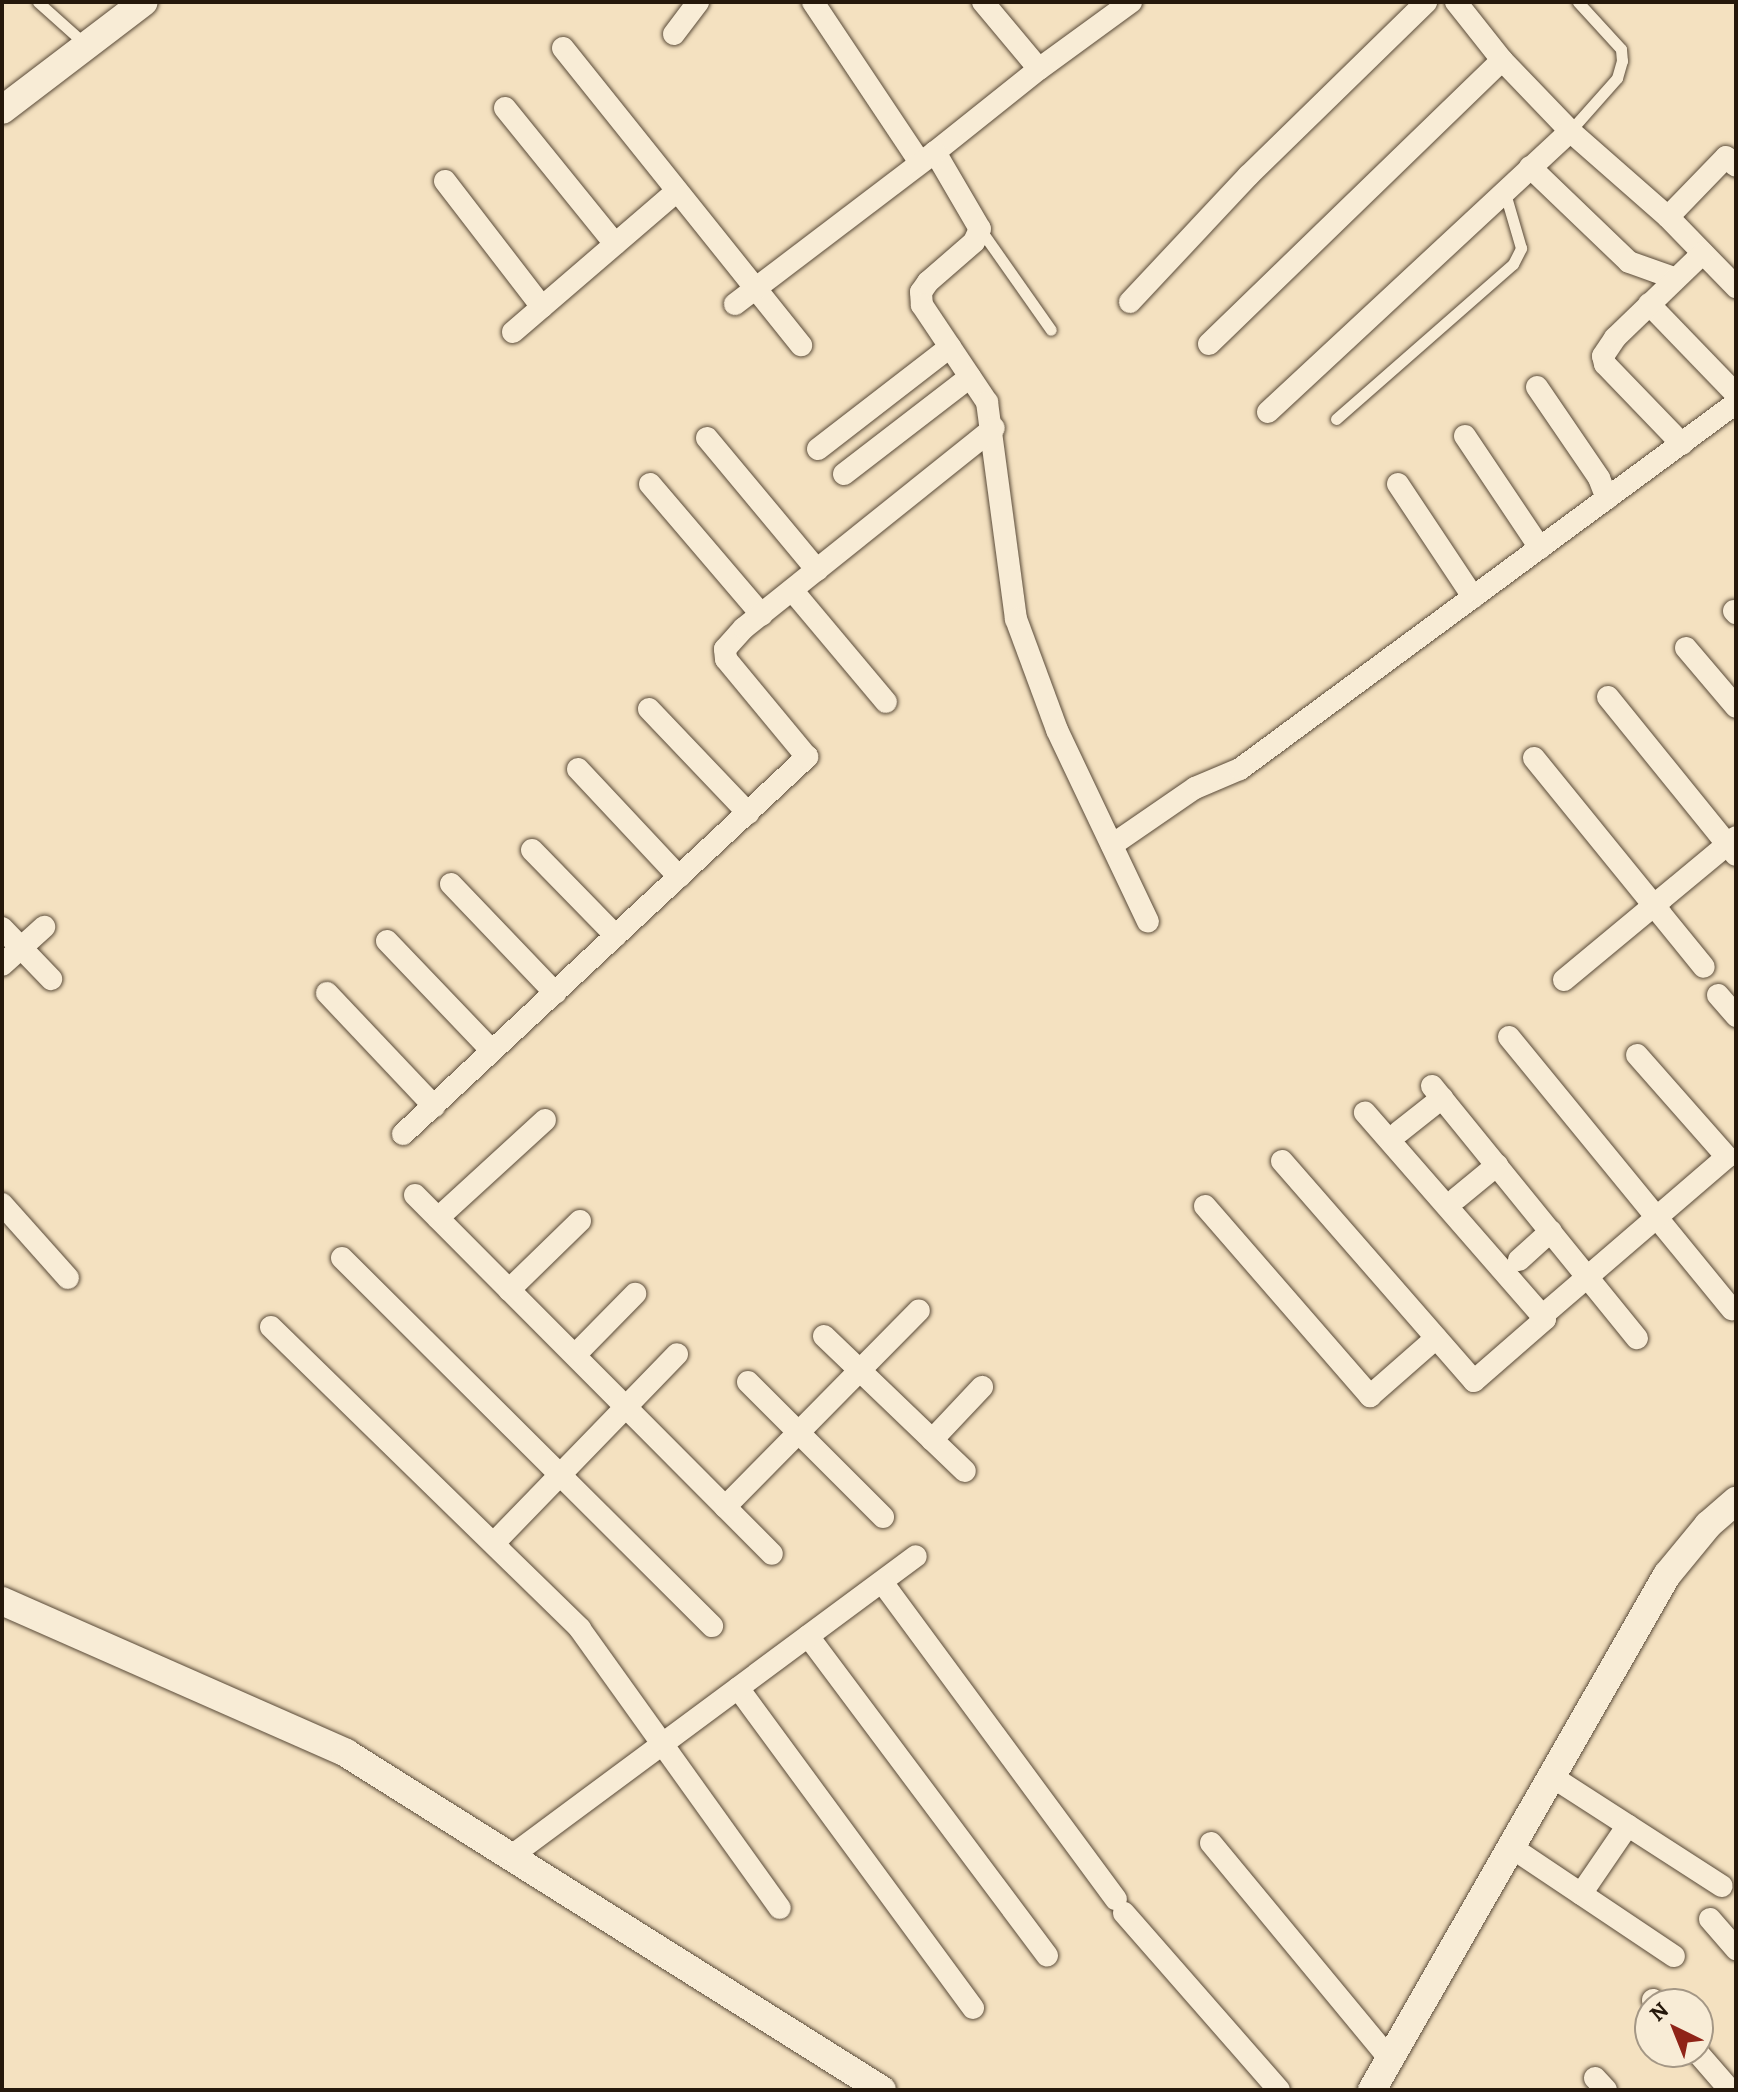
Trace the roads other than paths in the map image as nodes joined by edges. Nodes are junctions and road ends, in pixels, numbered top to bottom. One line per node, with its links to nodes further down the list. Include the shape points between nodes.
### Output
1 (38, 2): 11 (lane)
2 (144, 2): 11 (street)
3 (698, 2): 10 (street)
4 (813, 2): 19 (street)
5 (983, 2): 14 (street)
6 (1131, 2): 14 (street)
7 (1426, 2): 31 (street, via 1248,176)
8 (1456, 2): 13 (street)
9 (1578, 2): 17 (lane, via 1621,49 1622,61 1617,78)
10 (674, 34)
11 (89, 47): 16 (street)
12 (563, 48): 23 (street)
13 (1502, 60): 17 (street); 37 (street)
14 (1039, 69): 19 (street)
15 (505, 108): 26 (street)
16 (2, 110)
17 (1570, 131): 20 (street); 24 (street)
18 (1733, 156): 24 (street)
19 (927, 157): 25 (street); 30 (street)
20 (1530, 167): 22 (street); 28 (street, via 1629,262)
21 (445, 181): 34 (street)
22 (1504, 190): 44 (street); 45 (lane, via 1520,240 1513,264)
23 (677, 191): 26 (street); 30 (street)
24 (1668, 217): 27 (street)
25 (980, 229): 35 (lane); 39 (street, via 921,292 922,305)
26 (615, 244): 34 (street)
27 (1703, 253): 28 (street); 29 (street)
28 (1674, 278): 33 (street)
29 (1736, 287)
30 (754, 289): 32 (street); 38 (street)
31 (1130, 302)
32 (735, 304)
33 (1649, 304): 42 (street); 49 (street, via 1610,343 1605,364)
34 (542, 307): 36 (street)
35 (1051, 330)
36 (513, 332)
37 (1209, 344)
38 (801, 345)
39 (950, 347): 40 (street); 50 (street)
40 (970, 377): 46 (street, via 987,402); 51 (street)
41 (1537, 387): 54 (street, via 1599,478)
42 (1736, 394)
43 (1736, 403): 49 (street)
44 (1268, 412)
45 (1336, 419)
46 (994, 428): 56 (street); 68 (street, via 1011,602 1057,730)
47 (1465, 436): 55 (street)
48 (707, 438): 56 (street)
49 (1682, 444): 54 (street)
50 (818, 449)
51 (844, 474)
52 (650, 484): 59 (street)
53 (1398, 484): 58 (street)
54 (1607, 499): 55 (street)
55 (1540, 548): 58 (street)
56 (817, 570): 57 (street)
57 (792, 590): 59 (street); 62 (street)
58 (1473, 597): 68 (street, via 1240,769 1195,788)
59 (762, 615): 67 (street, via 733,639 725,649 726,659 807,757)
60 (1686, 648): 63 (street)
61 (1608, 697): 69 (street)
62 (886, 702)
63 (1736, 707)
64 (649, 709): 67 (street)
65 (1534, 758): 73 (street)
66 (578, 769): 71 (street)
67 (748, 813): 71 (street)
68 (1112, 845): 74 (street)
69 (1733, 845): 73 (street)
70 (532, 850): 77 (street)
71 (679, 877): 77 (street)
72 (451, 884): 85 (street)
73 (1655, 904): 81 (street); 83 (street)
74 (1148, 922)
75 (44, 927): 79 (street)
76 (2, 928): 79 (street)
77 (616, 936): 85 (street)
78 (387, 941): 89 (street)
79 (21, 948): 80 (street); 82 (street)
80 (2, 965)
81 (1704, 967)
82 (51, 979)
83 (1564, 980)
84 (327, 993): 91 (street)
85 (555, 993): 89 (street)
86 (1718, 995): 87 (street)
87 (1736, 1016)
88 (1509, 1037): 103 (street)
89 (492, 1051): 91 (street)
90 (1637, 1055): 96 (street)
91 (434, 1106): 95 (street)
92 (1365, 1113): 115 (street)
93 (545, 1120): 104 (street)
94 (1399, 1132): 98 (street, via 1437,1092)
95 (403, 1134)
96 (1733, 1157): 103 (street)
97 (1282, 1161): 118 (street)
98 (1497, 1165): 100 (street); 106 (street)
99 (415, 1195): 104 (street)
100 (1457, 1198)
101 (2, 1204): 110 (street)
102 (1205, 1206): 118 (street, via 1370,1396)
103 (1657, 1217): 109 (street); 113 (street)
104 (438, 1218): 111 (street)
105 (580, 1221): 111 (street)
106 (1551, 1231): 108 (street); 109 (street)
107 (342, 1258): 129 (street)
108 (1519, 1260)
109 (1587, 1277): 115 (street); 119 (street)
110 (68, 1278)
111 (509, 1290): 121 (street)
112 (635, 1294): 121 (street)
113 (1732, 1309)
114 (919, 1310): 122 (street)
115 (1542, 1316): 118 (street, via 1545,1319 1474,1381)
116 (271, 1327): 133 (street)
117 (824, 1336): 122 (street)
118 (1436, 1338)
119 (1637, 1338)
120 (677, 1354): 125 (street)
121 (575, 1355): 125 (street)
122 (860, 1370): 126 (street); 127 (street)
123 (748, 1382): 126 (street)
124 (982, 1387): 127 (street)
125 (626, 1407): 129 (street); 131 (street)
126 (798, 1432): 131 (street); 132 (street)
127 (932, 1440): 128 (street)
128 (965, 1471)
129 (558, 1475): 133 (street); 138 (street)
130 (1736, 1501): 142 (street, via 1708,1525 1667,1575)
131 (725, 1507): 134 (street)
132 (883, 1517)
133 (494, 1543): 141 (street, via 580,1629)
134 (772, 1554)
135 (916, 1556): 136 (street)
136 (882, 1582): 139 (street); 158 (street, via 1120,1906)
137 (2, 1601): 146 (street, via 346,1753)
138 (712, 1626)
139 (808, 1636): 140 (street); 152 (street)
140 (738, 1688): 141 (street); 154 (street)
141 (664, 1743): 146 (street); 149 (street)
142 (1551, 1776): 143 (street); 145 (street)
143 (1628, 1825): 147 (street); 148 (street)
144 (1211, 1843): 155 (street)
145 (1511, 1847): 148 (street); 155 (street)
146 (510, 1857): 157 (street)
147 (1722, 1886)
148 (1581, 1894): 153 (street)
149 (780, 1908)
150 (1710, 1919): 151 (street)
151 (1736, 1949)
152 (1047, 1956)
153 (1674, 1956)
154 (973, 2008)
155 (1389, 2058): 159 (street)
156 (1711, 2068): 160 (street)
157 (882, 2090)
158 (1279, 2090)
159 (1372, 2090)
160 (1730, 2090)

